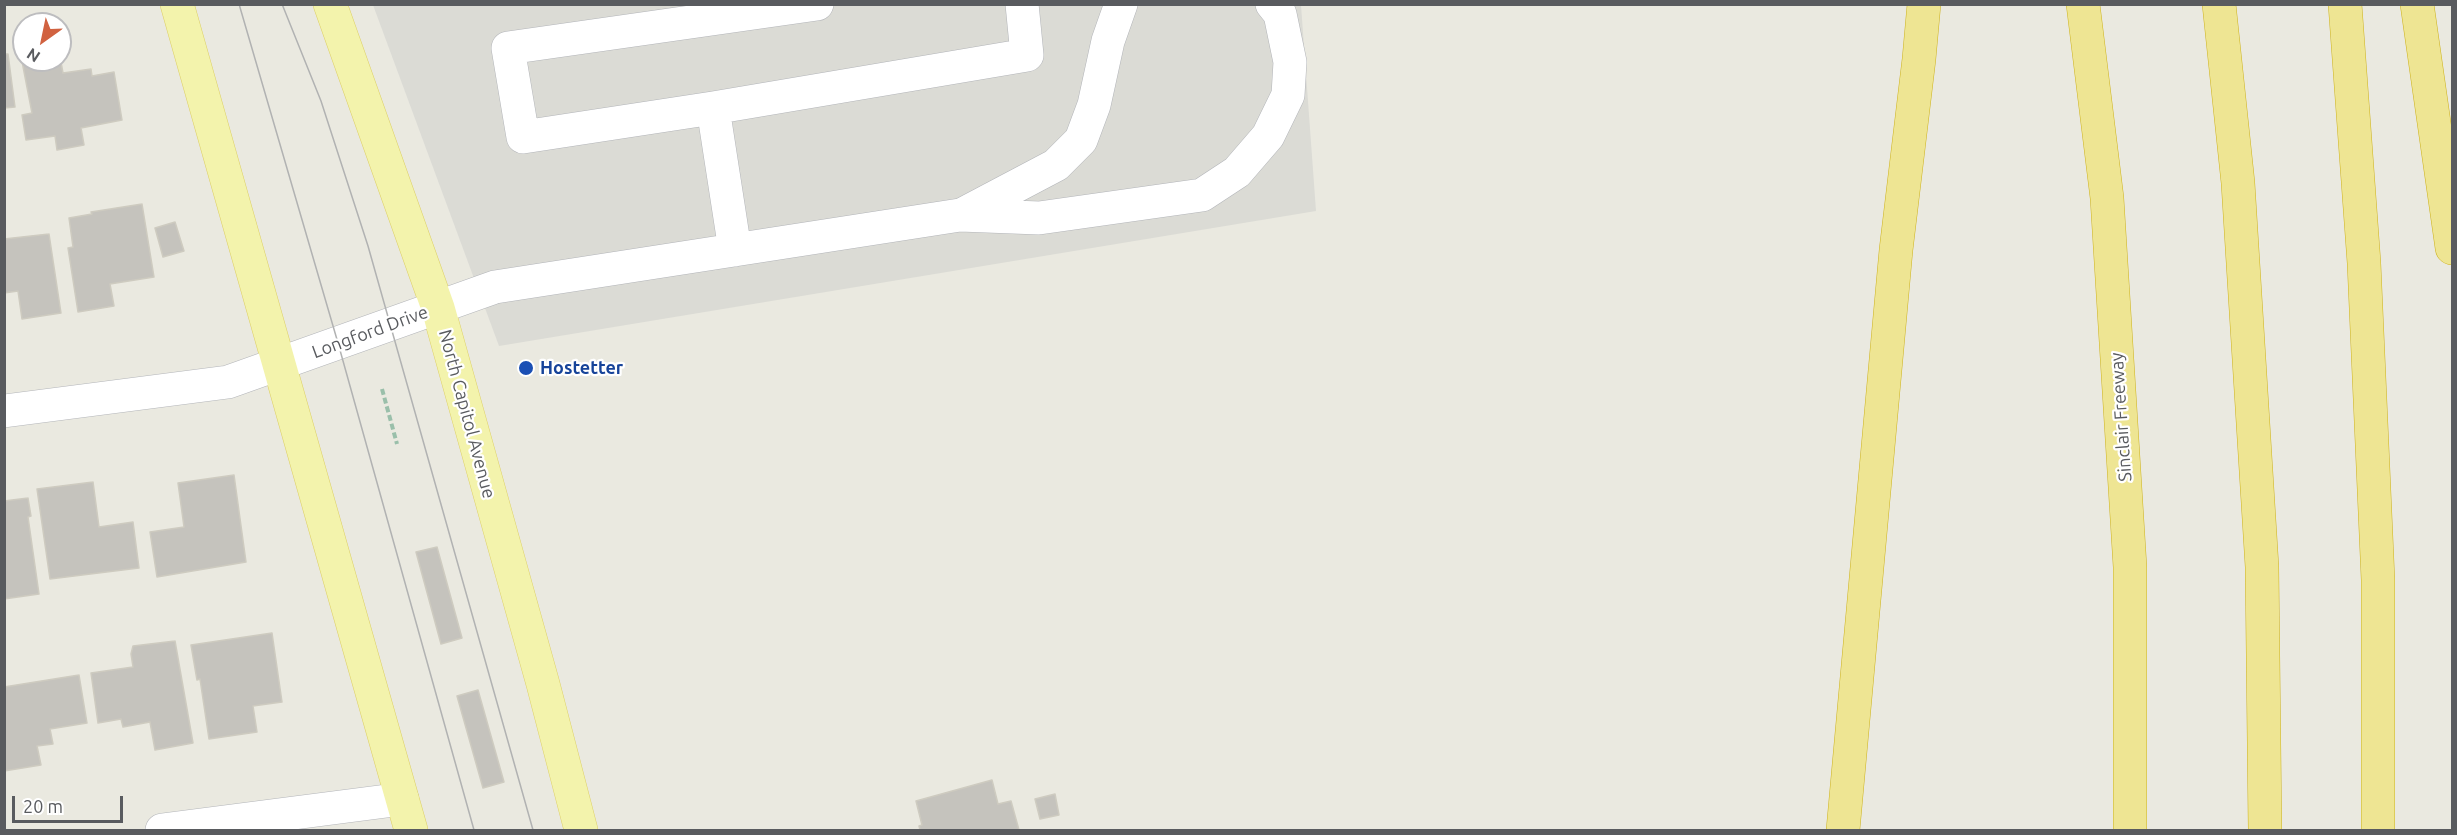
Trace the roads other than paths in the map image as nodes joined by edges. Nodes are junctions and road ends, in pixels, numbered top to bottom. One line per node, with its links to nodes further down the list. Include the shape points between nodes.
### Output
1 (177, 4): 19 (main road)
2 (330, 4): 18 (main road, North Capitol Avenue)
3 (818, 4): 14 (street, via 508,48 523,137)
4 (1022, 4): 14 (street, via 1027,55)
5 (1100, 4): 13 (street)
6 (1121, 4): 13 (street)
7 (1272, 4): 15 (street, via 1280,14 1290,62 1288,95 1268,136 1237,172 1202,195 1039,218)
8 (1923, 4): 25 (highway, via 1896,250)
9 (2083, 4): 26 (highway, Sinclair Freeway, via 2107,198 2130,567)
10 (2219, 4): 27 (highway, via 2238,183 2262,567)
11 (2345, 4): 28 (highway, via 2364,263 2378,580)
12 (2417, 4): 16 (highway)
13 (1108, 41): 15 (street, via 1082,140 1056,165)
14 (713, 108): 17 (street)
15 (960, 215): 17 (street, Longford Drive)
16 (2452, 248)
17 (735, 250): 18 (street, Longford Drive, via 495,287)
18 (438, 308): 19 (street, Longford Drive); 24 (main road, North Capitol Avenue)
19 (280, 364): 20 (street, Longford Drive, via 228,382); 21 (main road)
20 (4, 411)
21 (402, 799): 22 (street); 23 (main road)
22 (162, 831)
23 (411, 831)
24 (581, 831)
25 (1843, 831)
26 (2130, 831)
27 (2265, 831)
28 (2378, 831)

